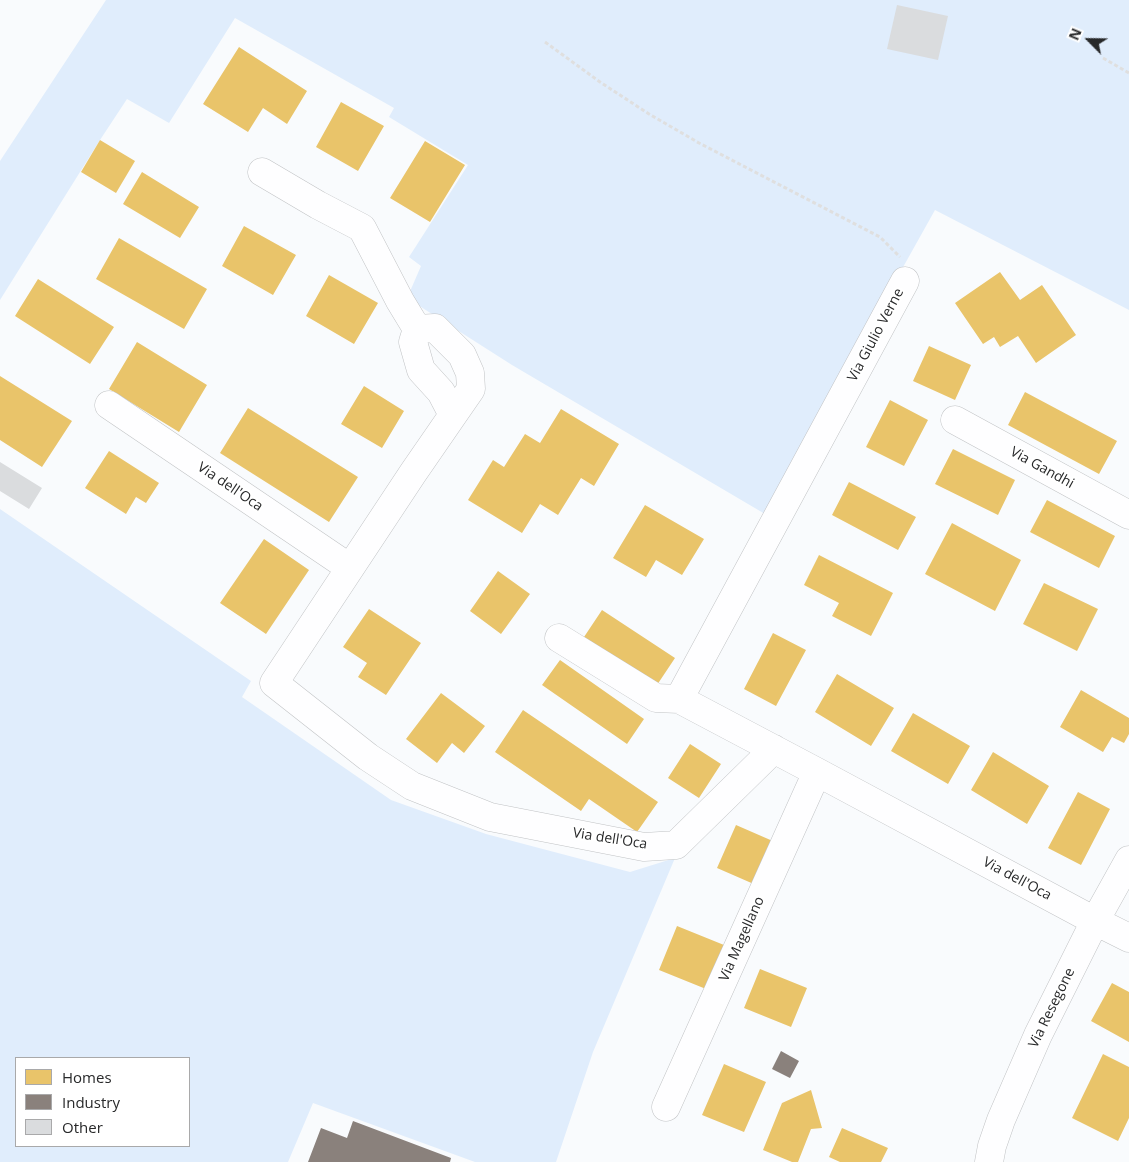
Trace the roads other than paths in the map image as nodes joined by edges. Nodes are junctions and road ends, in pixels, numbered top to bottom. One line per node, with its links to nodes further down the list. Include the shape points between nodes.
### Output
1 (262, 172): 3 (street, via 362,228)
2 (905, 281): 10 (street, Via Giulio Verne)
3 (417, 328): 5 (street, via 413,342 421,370 441,392); 5 (street, Via dell'Oca, via 435,328 462,354 470,373 471,389)
4 (109, 405): 8 (street, Via dell'Oca)
5 (454, 415): 8 (street, Via dell'Oca)
6 (954, 420): 7 (street, Via Gandhi)
7 (1129, 515)
8 (350, 568): 11 (street, Via dell'Oca, via 274,683 368,757 412,786 490,817 644,847 676,845)
9 (559, 638): 10 (street, via 656,698)
10 (679, 699): 11 (street)
11 (774, 749): 12 (street, Via dell'Oca)
12 (817, 772): 14 (street, Via dell'Oca); 16 (street, Via Magellano)
13 (1129, 860): 14 (street, Via Resegone)
14 (1095, 921): 15 (street, Via dell'Oca); 17 (street, Via Resegone, via 1038,1034 1001,1120)
15 (1129, 938)
16 (666, 1107)
17 (989, 1162)

